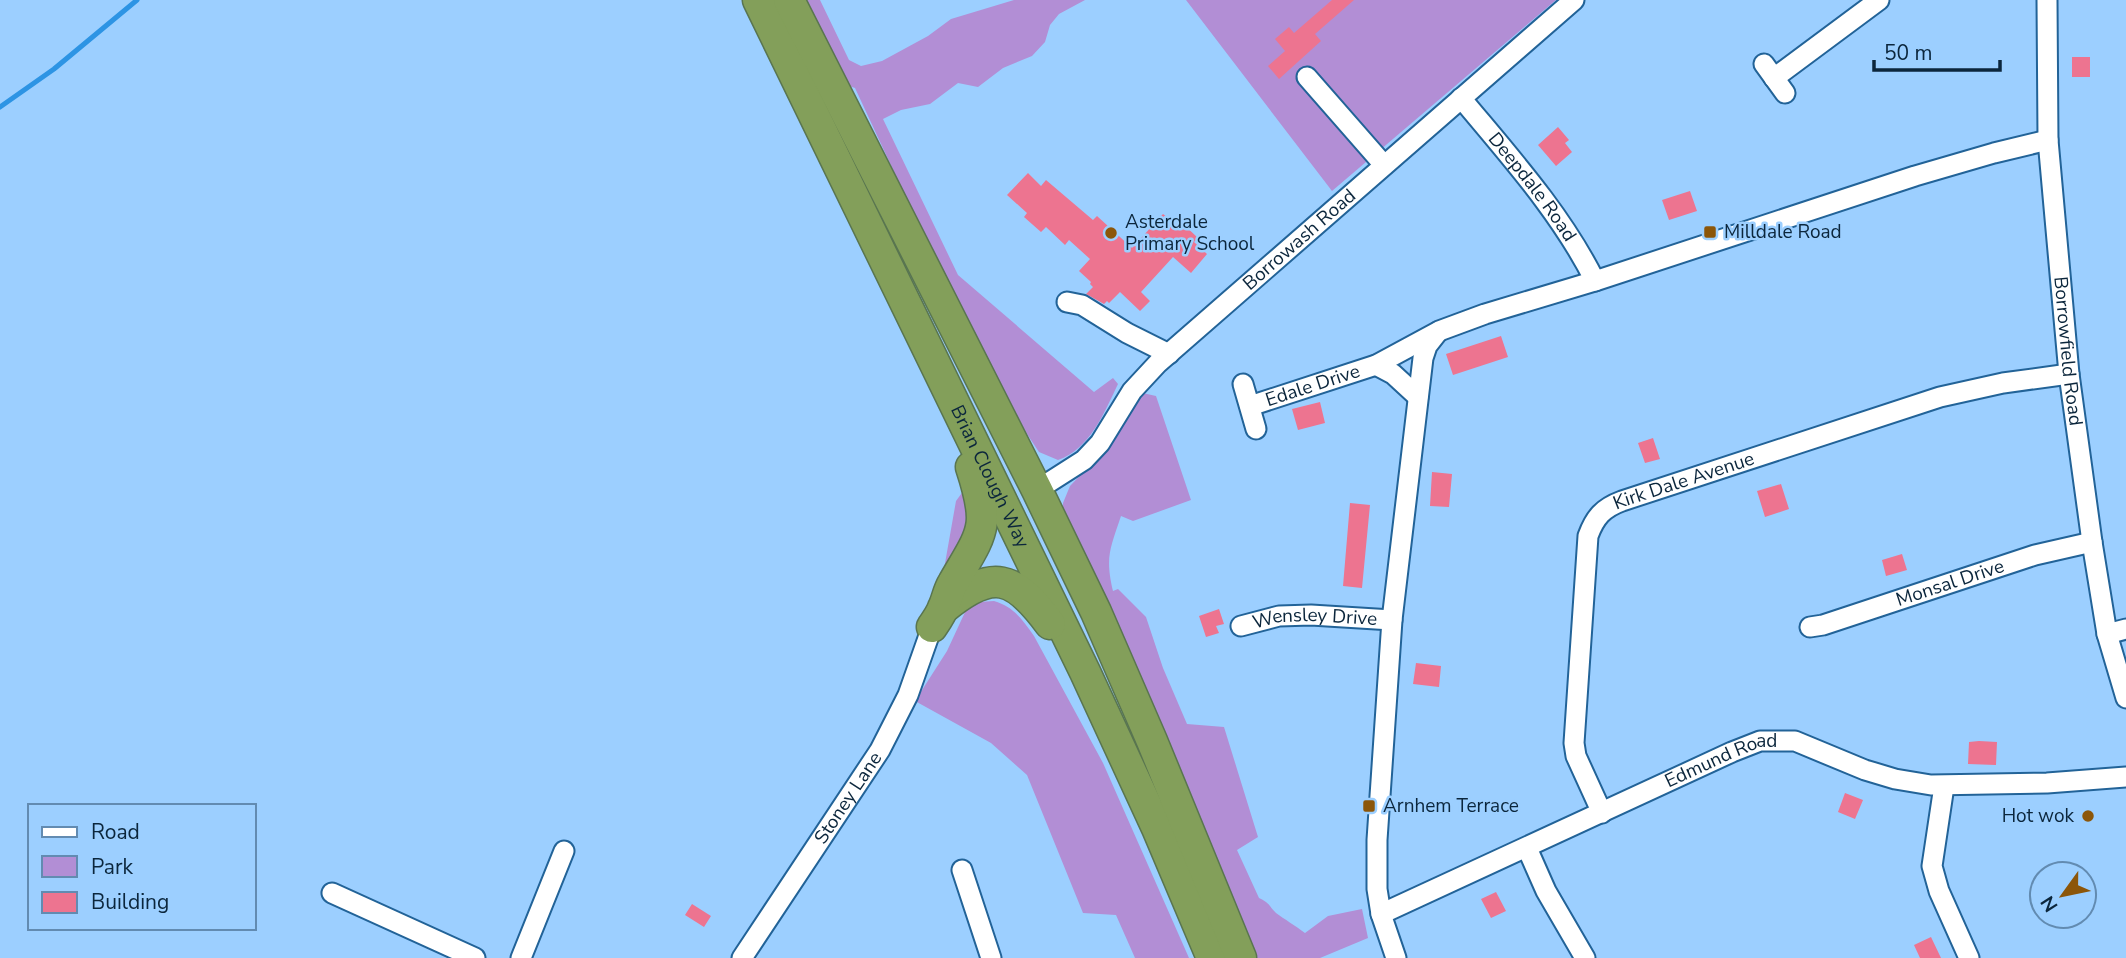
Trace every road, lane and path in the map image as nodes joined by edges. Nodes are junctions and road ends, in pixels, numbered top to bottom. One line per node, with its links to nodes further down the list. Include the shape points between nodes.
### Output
1 (758, 0): 13 (highway, Brian Clough Way)
2 (789, 0): 22 (highway, Brian Clough Way)
3 (1574, 0): 8 (street, Borrowash Road)
4 (1879, 0): 7 (street)
5 (2048, 0): 9 (street, Borrowfield Road)
6 (1307, 77): 10 (street)
7 (1774, 78)
8 (1461, 98): 10 (street, Borrowash Road); 11 (street, Deepdale Road, via 1555,212)
9 (2048, 140): 11 (street, via 1915,176); 17 (street, Borrowfield Road)
10 (1384, 165): 15 (street, Borrowash Road)
11 (1595, 281): 14 (street)
12 (1067, 302): 15 (street, via 1082,305)
13 (909, 311): 24 (highway, via 962,442 982,507 978,540); 29 (highway, Brian Clough Way)
14 (1439, 331): 16 (street, Edale Drive); 19 (street, via 1423,358)
15 (1169, 354): 22 (street, Borrowash Road, via 1132,391 1084,460)
16 (1376, 365): 19 (street, Edale Drive); 20 (street, Edale Drive)
17 (2069, 374): 23 (street, Borrowfield Road); 33 (street, Kirk Dale Avenue, via 1940,397 1608,506 1599,514 1588,536 1574,743)
18 (1243, 384): 20 (street, Edale Drive)
19 (1418, 397): 25 (street)
20 (1250, 405): 21 (street, Edale Drive)
21 (1256, 429)
22 (1037, 490): 44 (highway, Brian Clough Way, via 1113,651)
23 (2092, 542): 27 (street, Monsal Drive, via 2035,555); 28 (street, Borrowfield Road)
24 (938, 617): 29 (highway, via 962,593 979,584 1010,585 1038,608); 41 (street, Stoney Lane, via 908,695 880,750)
25 (1392, 620): 26 (street, Wensley Drive, via 1279,616); 38 (street, via 1377,840)
26 (1241, 626)
27 (1810, 627)
28 (2117, 631): 30 (street, Borrowfield Road)
29 (1086, 672): 43 (highway, Brian Clough Way)
30 (2126, 698)
31 (2126, 777): 32 (street, Edmund Road)
32 (1944, 786): 33 (street, Edmund Road, via 1886,777 1805,744 1760,741); 47 (street, via 1932,866)
33 (1602, 813): 34 (street, Edmund Road)
34 (1527, 848): 38 (street, Edmund Road); 46 (street)
35 (564, 850): 40 (street)
36 (962, 870): 42 (street)
37 (332, 893): 39 (street)
38 (1381, 914): 45 (street)
39 (475, 958)
40 (521, 958)
41 (742, 958)
42 (991, 958)
43 (1212, 958)
44 (1241, 958)
45 (1396, 958)
46 (1585, 958)
47 (1969, 958)

